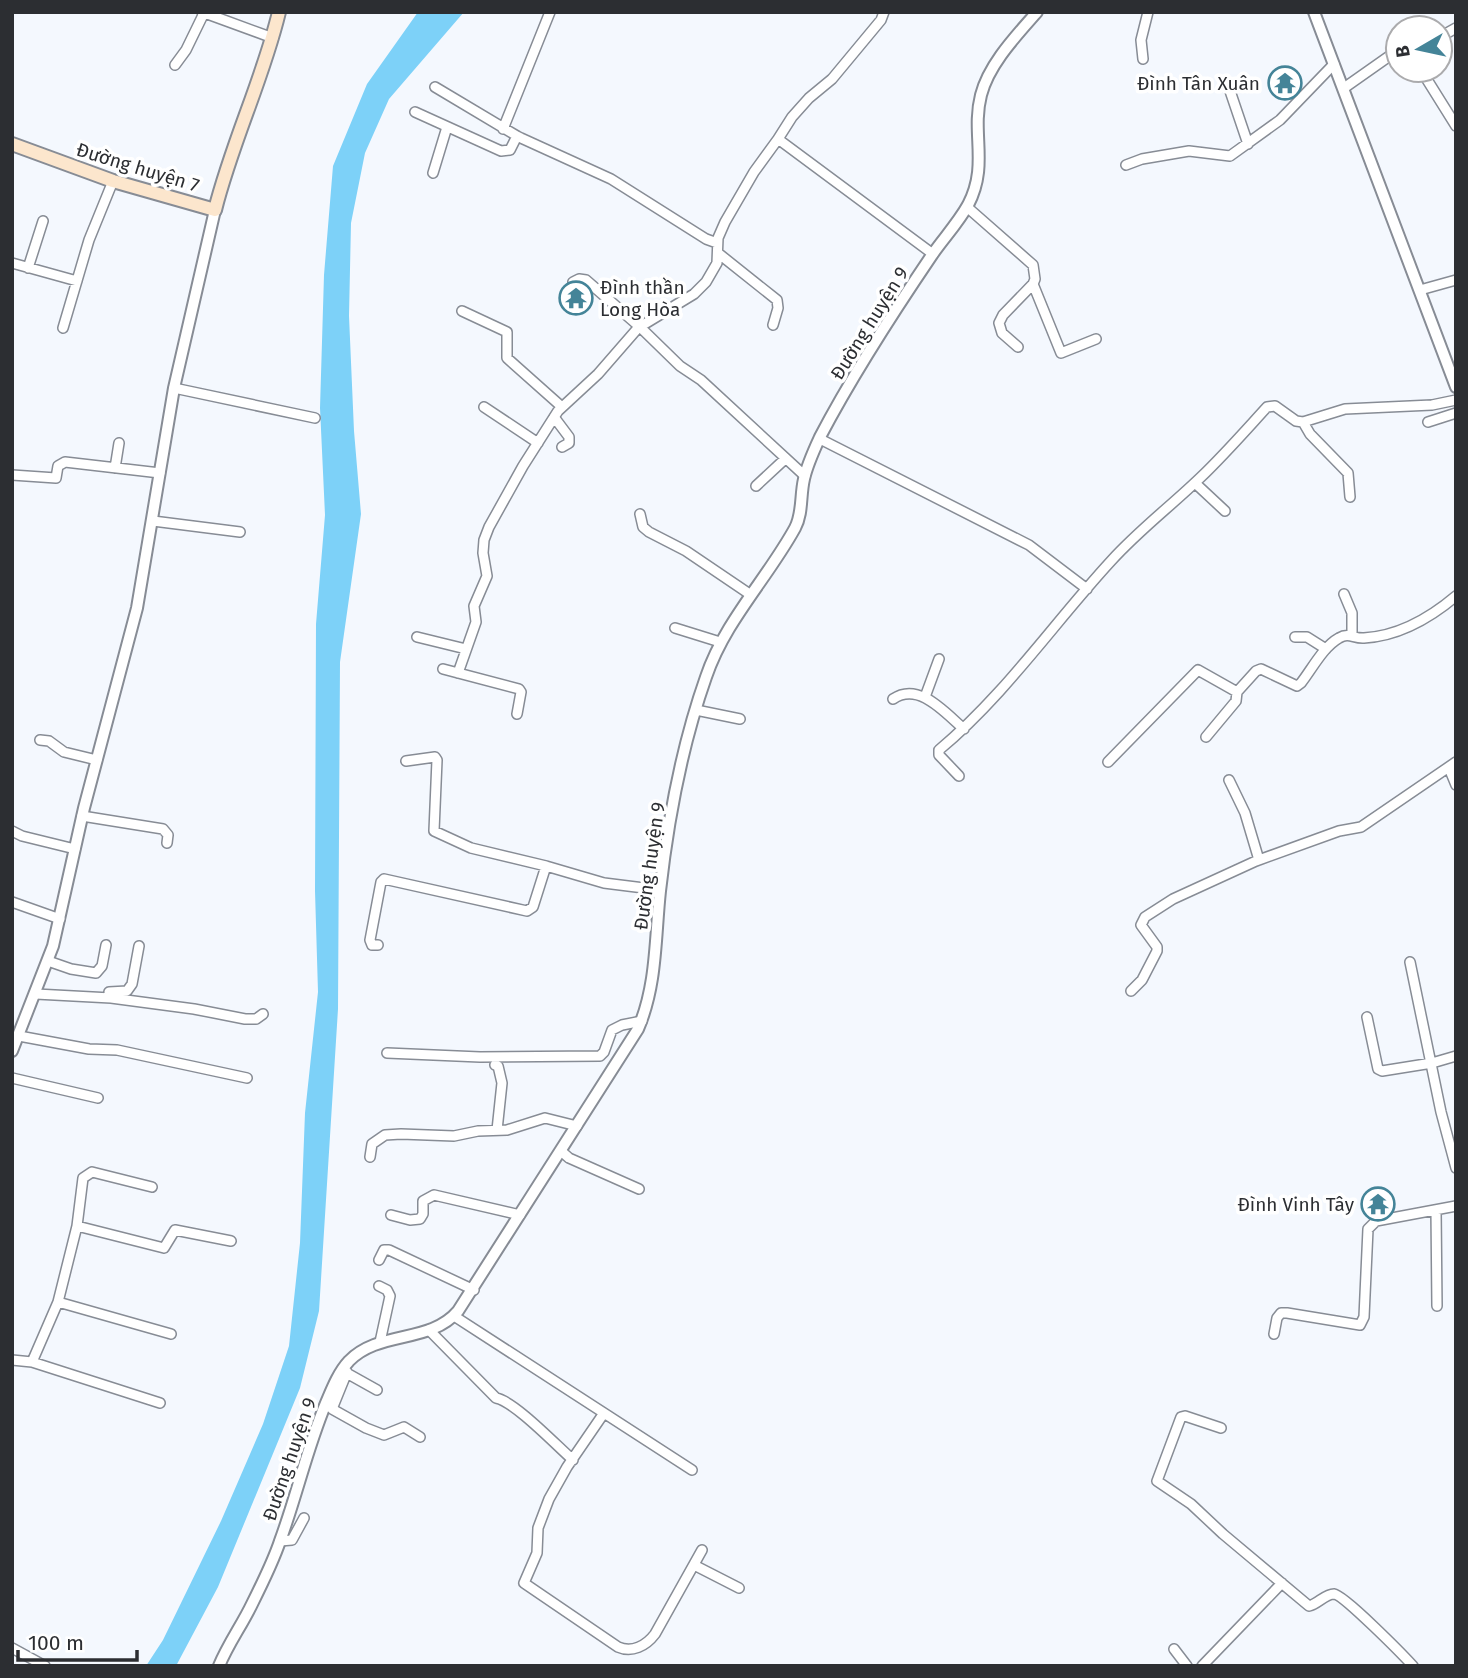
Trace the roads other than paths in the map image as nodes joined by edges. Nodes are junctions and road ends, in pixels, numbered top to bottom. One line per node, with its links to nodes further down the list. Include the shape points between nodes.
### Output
1 (279, 12): 8 (main road, Đường huyện 7)
2 (550, 12): 20 (street)
3 (884, 12): 22 (street)
4 (1037, 12): 28 (street, Đường huyện 9, via 1008,46 981,94 978,183)
5 (1148, 12): 9 (street, via 1141,40)
6 (1314, 12): 11 (street)
7 (203, 13): 8 (street); 12 (street)
8 (273, 38): 29 (main road, Đường huyện 7)
9 (1143, 59)
10 (1384, 60): 16 (street)
11 (1334, 64): 16 (street); 23 (street, via 1280,120)
12 (175, 65)
13 (1430, 84): 18 (street)
14 (1228, 85): 23 (street)
15 (435, 88): 20 (street)
16 (1343, 88): 39 (street)
17 (415, 112): 19 (street)
18 (1456, 126)
19 (447, 127): 21 (street, via 506,152); 26 (street)
20 (503, 129): 21 (street)
21 (517, 136): 31 (street, via 611,179)
22 (778, 139): 31 (street, via 725,222); 32 (street)
23 (1248, 144): 25 (street, via 1227,157 1189,151)
24 (12, 145): 27 (main road, Đường huyện 7)
25 (1126, 165)
26 (433, 173)
27 (113, 181): 29 (main road, Đường huyện 7); 36 (street)
28 (967, 207): 32 (street, Đường huyện 9); 38 (street, via 1031,262)
29 (215, 210): 47 (street)
30 (43, 220): 34 (street)
31 (718, 248): 41 (street, via 777,300); 42 (street, via 713,273 706,282)
32 (933, 254): 56 (street, Đường huyện 9, via 864,360)
33 (12, 263): 34 (street)
34 (28, 268): 36 (street)
35 (1456, 279): 39 (street)
36 (77, 281): 43 (street)
37 (573, 282): 42 (street, via 586,280)
38 (1033, 284): 44 (street, via 1061,353); 45 (street, via 999,323 1002,333)
39 (1420, 290): 46 (street)
40 (463, 311): 50 (street, via 507,332 507,358)
41 (774, 325)
42 (640, 327): 50 (street); 60 (street)
43 (63, 328)
44 (1096, 339)
45 (1018, 347)
46 (1455, 380)
47 (174, 388): 53 (street); 62 (street)
48 (1456, 400): 54 (street, via 1345,409)
49 (484, 407): 58 (street)
50 (562, 407): 52 (street)
51 (1456, 413): 55 (street)
52 (554, 417): 58 (street); 59 (street, via 569,437)
53 (315, 418)
54 (1303, 422): 65 (street, via 1275,406 1267,408); 67 (street, via 1348,474)
55 (1428, 422)
56 (820, 439): 64 (street, Đường huyện 9); 72 (street, via 1029,545)
57 (119, 443): 61 (street)
58 (538, 443): 81 (street, via 484,540 486,576 474,606 476,622)
59 (562, 447)
60 (785, 459): 64 (street); 66 (street)
61 (115, 468): 62 (street); 63 (street, via 65,462 58,466 56,478)
62 (160, 473): 70 (street)
63 (12, 475)
64 (805, 476): 74 (street, Đường huyện 9, via 799,521)
65 (1195, 483): 68 (street); 72 (street, via 1147,523)
66 (756, 486)
67 (1350, 497)
68 (1225, 511)
69 (640, 514): 74 (street, via 649,532)
70 (153, 521): 71 (street); 95 (street)
71 (240, 532)
72 (1087, 589): 92 (street)
73 (1344, 594): 77 (street, via 1352,613)
74 (751, 595): 80 (street, Đường huyện 9)
75 (1456, 596): 77 (street, via 1434,615 1393,634 1361,639)
76 (675, 628): 80 (street)
77 (1352, 635): 82 (street, via 1341,636)
78 (417, 637): 81 (street)
79 (1296, 637): 82 (street, via 1307,637)
80 (720, 642): 89 (street, Đường huyện 9)
81 (466, 649): 85 (street)
82 (1326, 649): 86 (street, via 1297,685 1261,668)
83 (939, 659): 87 (street)
84 (443, 669): 85 (street)
85 (458, 673): 90 (street, via 519,689)
86 (1237, 692): 93 (street, via 1236,701); 97 (street, via 1198,670)
87 (925, 697): 88 (street, via 905,693); 92 (street)
88 (893, 699)
89 (696, 710): 91 (street); 108 (street, Đường huyện 9)
90 (517, 714)
91 (740, 719)
92 (964, 729): 99 (street, via 938,752)
93 (1206, 737)
94 (40, 740): 95 (street)
95 (97, 760): 102 (street)
96 (406, 761): 107 (street, via 438,760 434,831 471,848)
97 (1108, 762)
98 (1452, 765): 101 (street); 106 (street, via 1361,827)
99 (959, 776)
100 (1229, 780): 106 (street)
101 (1456, 785)
102 (82, 816): 104 (street, via 163,829); 105 (street)
103 (12, 831): 105 (street)
104 (167, 843)
105 (75, 849): 110 (street)
106 (1259, 860): 116 (street, via 1173,899 1145,917 1141,925 1157,951 1142,980)
107 (545, 866): 108 (street, via 604,883); 112 (street, via 533,907 527,911 382,880 370,940)
108 (660, 890): 120 (street, Đường huyện 9, via 655,961)
109 (12, 902): 110 (street)
110 (60, 919): 114 (street)
111 (106, 945): 114 (street, via 96,973)
112 (377, 945)
113 (139, 946): 117 (street, via 127,991)
114 (48, 961): 117 (street)
115 (1410, 962): 124 (street)
116 (1130, 991)
117 (37, 992): 118 (street, via 111,998 245,1019); 121 (street)
118 (263, 1014)
119 (1367, 1017): 124 (street, via 1378,1069)
120 (642, 1021): 122 (street, via 612,1030 600,1056); 129 (street, Đường huyện 9)
121 (14, 1045): 127 (street, via 117,1050)
122 (387, 1053)
123 (1456, 1056): 124 (street)
124 (1432, 1063): 133 (street)
125 (495, 1065): 130 (street, via 502,1075)
126 (12, 1078): 128 (street)
127 (247, 1078)
128 (98, 1098)
129 (576, 1126): 130 (street, via 545,1118); 131 (street, Đường huyện 9)
130 (497, 1130): 132 (street, via 454,1136 385,1135 372,1144)
131 (561, 1151): 135 (street); 139 (street, Đường huyện 9)
132 (370, 1157)
133 (1456, 1168)
134 (152, 1187): 140 (street, via 90,1172 83,1178)
135 (639, 1189)
136 (1456, 1206): 137 (street)
137 (1436, 1210): 146 (street); 150 (street, via 1371,1224 1360,1325 1287,1312 1277,1318)
138 (391, 1215): 139 (street, via 420,1219 423,1201 434,1195)
139 (520, 1216): 144 (street, Đường huyện 9)
140 (77, 1226): 141 (street, via 164,1248 175,1230); 145 (street)
141 (232, 1241)
142 (379, 1260): 144 (street, via 389,1250)
143 (379, 1286): 151 (street, via 390,1296)
144 (474, 1290): 147 (street, Đường huyện 9)
145 (58, 1301): 149 (street); 153 (street)
146 (1437, 1306)
147 (454, 1316): 148 (street, Đường huyện 9); 157 (street)
148 (429, 1330): 151 (street, Đường huyện 9); 160 (street, via 496,1398)
149 (171, 1334)
150 (1274, 1334)
151 (380, 1342): 154 (street, Đường huyện 9, via 359,1352)
152 (12, 1360): 153 (street)
153 (32, 1362): 156 (street)
154 (344, 1371): 155 (street); 159 (street, via 332,1409 378,1433 404,1427); 163 (street, Đường huyện 9, via 312,1435)
155 (377, 1390)
156 (160, 1403)
157 (604, 1413): 160 (street); 161 (street)
158 (1221, 1429): 166 (street, via 1181,1417 1157,1481 1180,1495)
159 (420, 1437)
160 (573, 1460): 165 (street, via 542,1514 537,1553 524,1583 618,1647 628,1649 652,1639)
161 (692, 1470)
162 (304, 1518): 163 (street, via 292,1540)
163 (280, 1541): 171 (street, Đường huyện 9)
164 (702, 1550): 165 (street)
165 (694, 1565): 167 (street)
166 (1282, 1583): 173 (street); 174 (street, via 1309,1606 1327,1595 1340,1596)
167 (739, 1588)
168 (12, 1648): 170 (street)
169 (1174, 1649): 172 (street)
170 (45, 1666)
171 (219, 1666)
172 (1187, 1666)
173 (1202, 1666)
174 (1413, 1666)

